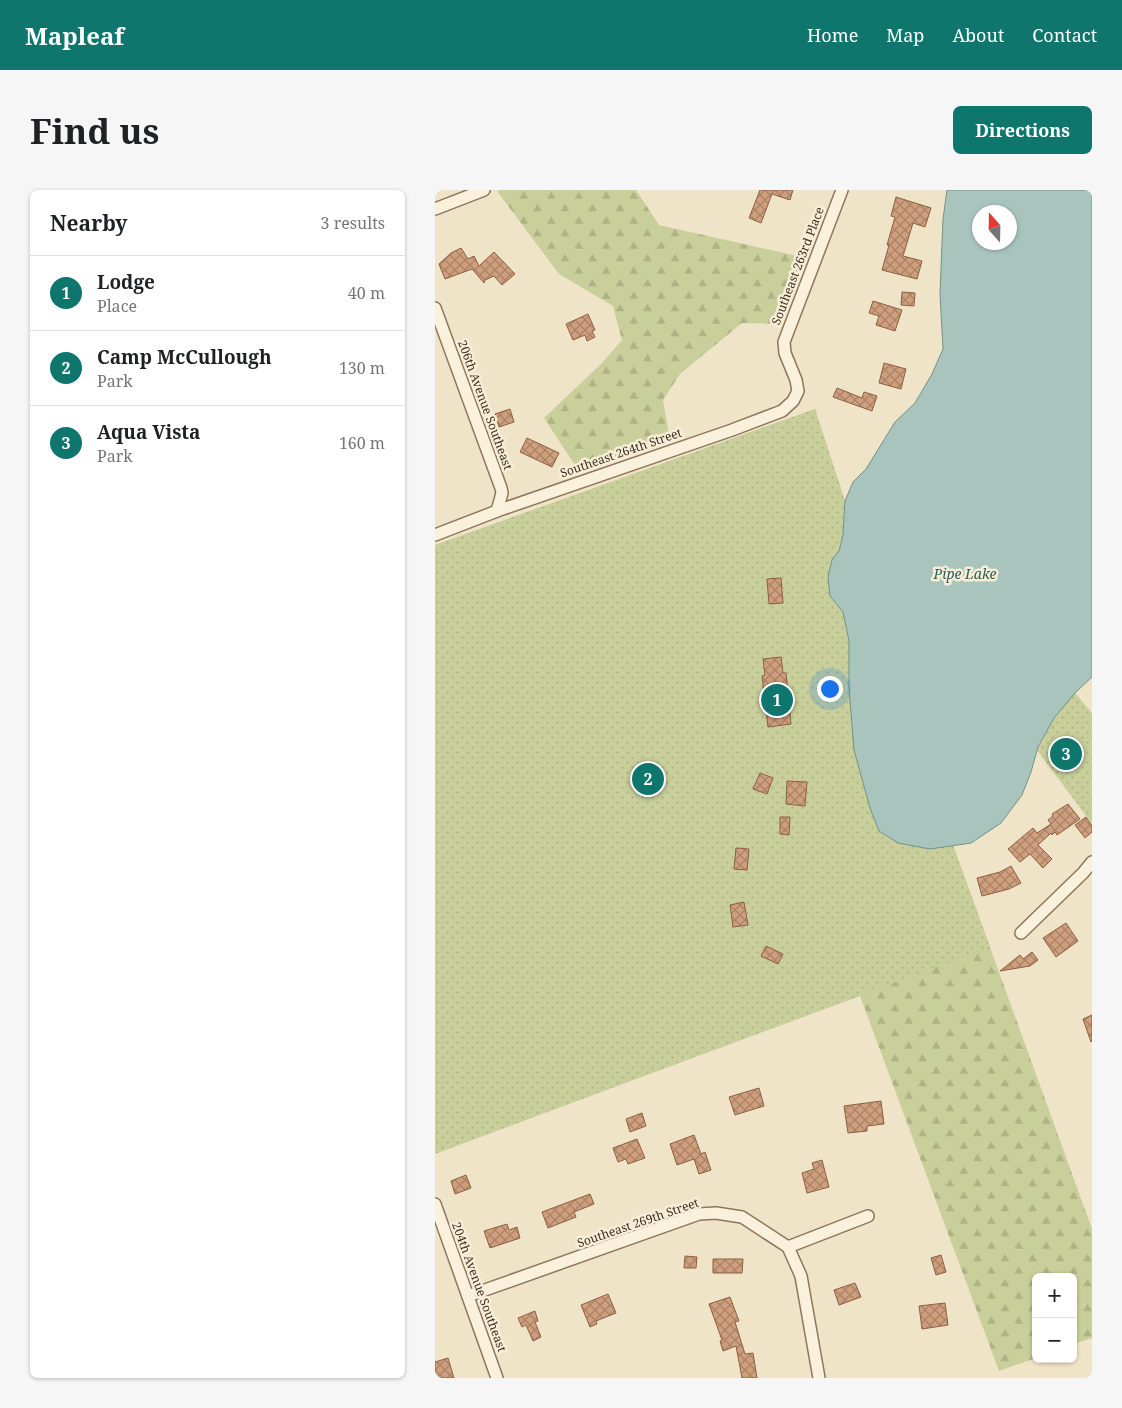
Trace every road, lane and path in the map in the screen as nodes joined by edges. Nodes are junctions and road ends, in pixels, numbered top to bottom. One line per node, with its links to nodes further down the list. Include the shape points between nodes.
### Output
1 (484, 190): 3 (street)
2 (842, 190): 5 (street, Southeast 263rd Place, via 784,342)
3 (435, 209)
4 (436, 311): 6 (street, 206th Avenue Southeast, via 501,488)
5 (796, 380): 6 (street, Southeast 264th Street, via 796,396 782,411)
6 (497, 511): 7 (street, Southeast 264th Street)
7 (435, 535)
8 (1092, 862): 9 (street)
9 (1021, 933)
10 (435, 1204): 13 (street, 204th Avenue Southeast)
11 (868, 1216): 12 (street)
12 (788, 1247): 13 (street, Southeast 269th Street, via 742,1217 699,1214); 15 (street, via 801,1276)
13 (468, 1296): 14 (street, 204th Avenue Southeast)
14 (497, 1378)
15 (819, 1378)

